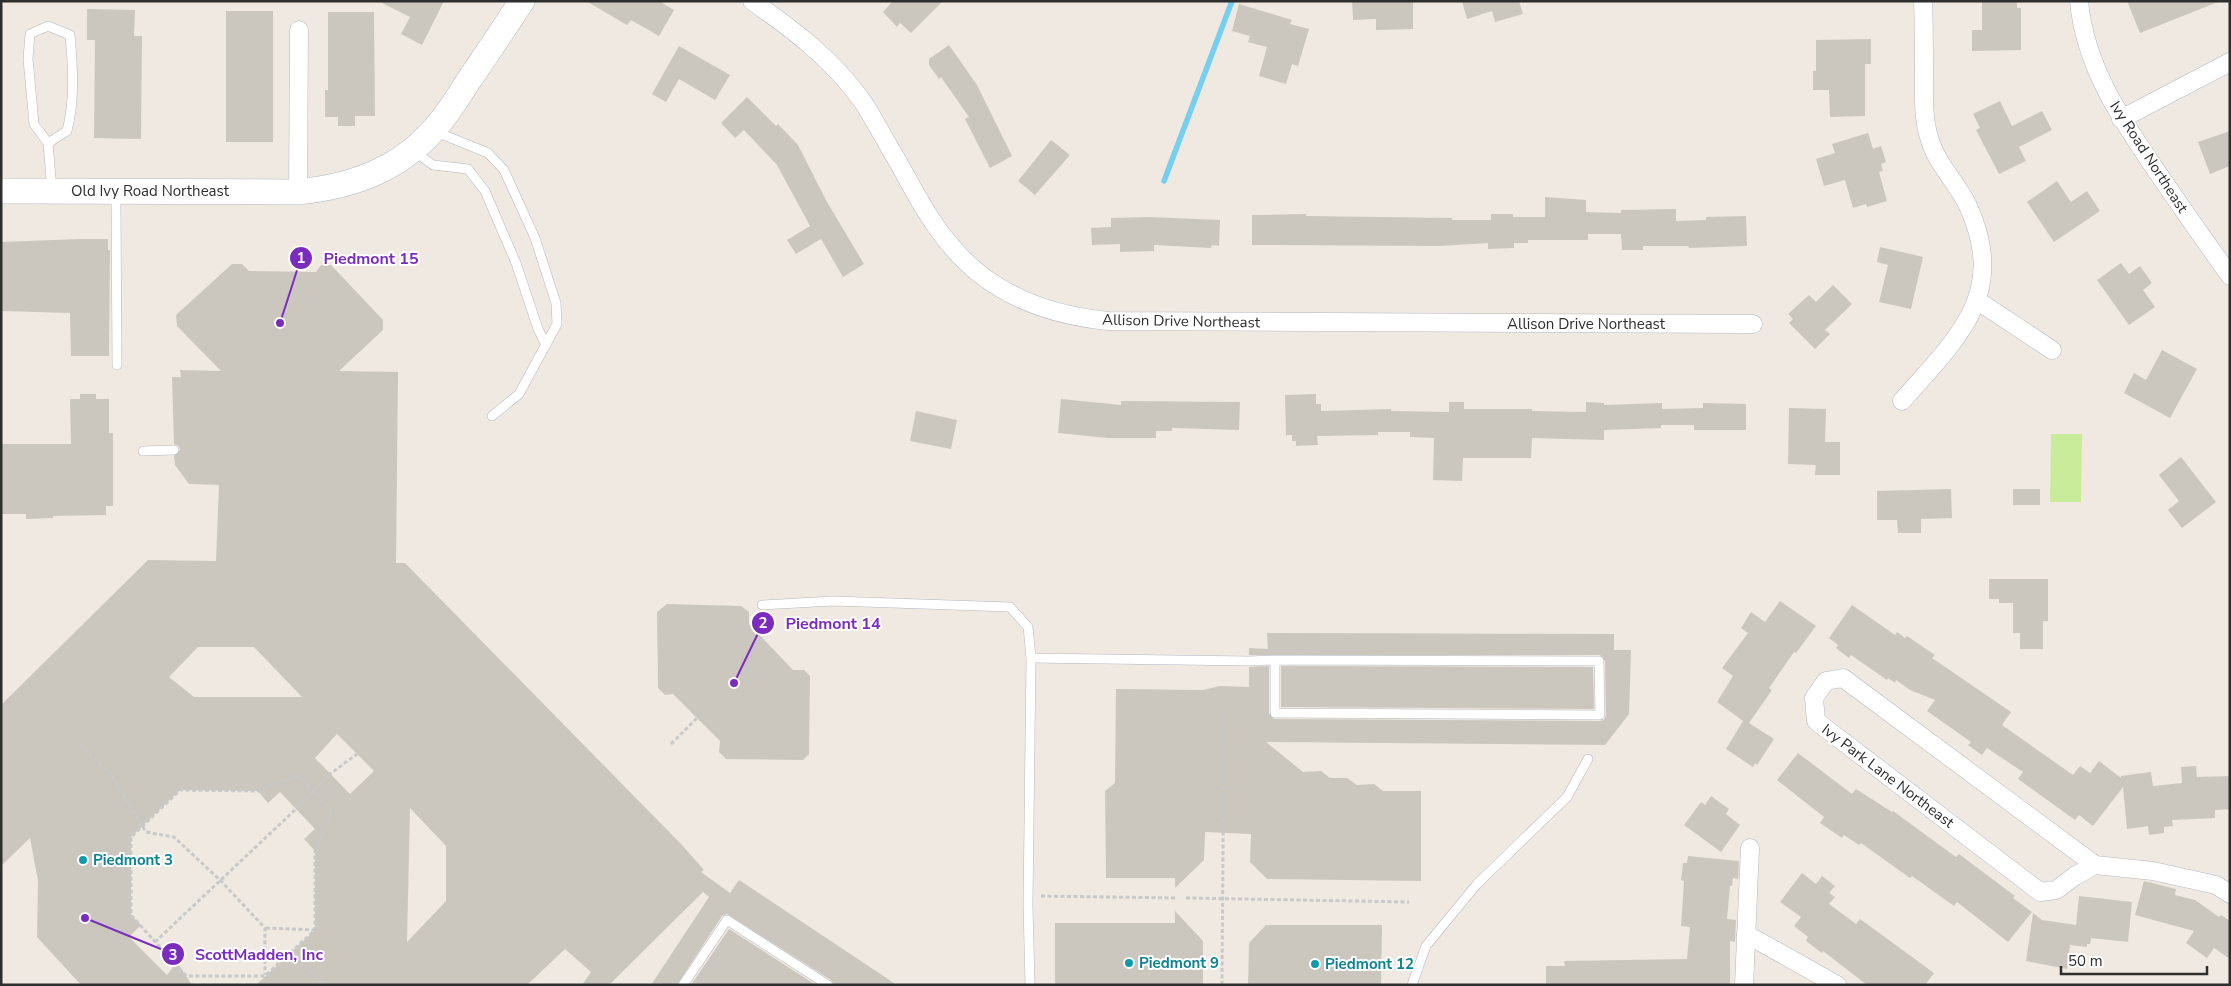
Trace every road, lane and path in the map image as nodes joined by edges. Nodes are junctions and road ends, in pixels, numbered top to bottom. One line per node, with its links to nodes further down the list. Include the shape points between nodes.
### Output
1 (522, 1): 8 (street, Old Ivy Road Northeast)
2 (752, 1): 17 (street, Allison Drive Northeast, via 814,48 840,74 863,103 952,248 994,284 1040,308 1108,321)
3 (1923, 1): 16 (street, via 1924,115 1928,137 1979,230 1984,264)
4 (2079, 1): 7 (street, Ivy Road Northeast, via 2086,36 2101,79)
5 (299, 30): 14 (street)
6 (2230, 62): 7 (street)
7 (2121, 119): 15 (street, Ivy Road Northeast)
8 (433, 130): 10 (street, Old Ivy Road Northeast); 18 (lane, via 488,153 504,170 535,238 556,303 557,324)
9 (48, 143): 9 (lane, via 34,124 28,59 30,34 48,26 70,35 72,65 72,111 67,131); 13 (lane)
10 (412, 150): 14 (street, Old Ivy Road Northeast, via 381,171 355,182); 18 (lane, via 433,164 468,169 485,191)
11 (118, 190): 13 (street, Old Ivy Road Northeast); 14 (street, Old Ivy Road Northeast); 20 (lane)
12 (1, 191): 13 (street, Old Ivy Road Northeast)
13 (52, 191)
14 (298, 192)
15 (2230, 276)
16 (1978, 300): 19 (street); 21 (street, via 1959,336)
17 (1753, 324)
18 (546, 345): 22 (lane, via 519,394)
19 (2052, 350)
20 (117, 365)
21 (1902, 401)
22 (492, 416)
23 (174, 450): 24 (lane)
24 (142, 451)
25 (762, 605): 26 (lane, via 834,601 1010,607 1028,627)
26 (1031, 658): 27 (lane); 40 (lane)
27 (1275, 660): 27 (lane, via 1599,661 1600,715 1275,713)
28 (1224, 715): 43 (path)
29 (697, 718): 30 (path)
30 (671, 744)
31 (80, 745): 35 (path, via 109,772)
32 (357, 754): 34 (path, via 330,774)
33 (1588, 759): 56 (lane, via 1567,797 1477,884 1426,946)
34 (313, 792): 35 (path, via 298,775 258,791 180,790); 38 (path); 46 (path, via 332,811 315,852)
35 (141, 827): 38 (path, via 146,832 174,837); 48 (path, via 131,836 131,915)
36 (1750, 848): 47 (street)
37 (2095, 865): 37 (street, Ivy Park Lane Northeast, via 1843,678 1826,681 1814,698 1816,721 2040,892 2056,890); 39 (street, via 2153,871 2216,885)
38 (221, 881): 45 (path); 48 (path)
39 (2230, 894)
40 (1028, 896): 41 (path); 54 (lane)
41 (1174, 898)
42 (1186, 898): 43 (path)
43 (1223, 899): 44 (path); 55 (path)
44 (1409, 902)
45 (265, 928): 46 (path); 50 (path)
46 (315, 930): 49 (path)
47 (1746, 934): 57 (street); 58 (street)
48 (155, 942): 50 (path, via 186,976)
49 (291, 953): 50 (path); 51 (path)
50 (265, 976)
51 (324, 985)
52 (683, 985): 53 (lane, via 726,920)
53 (828, 985)
54 (1030, 985)
55 (1222, 985)
56 (1412, 985)
57 (1744, 985)
58 (1837, 985)

